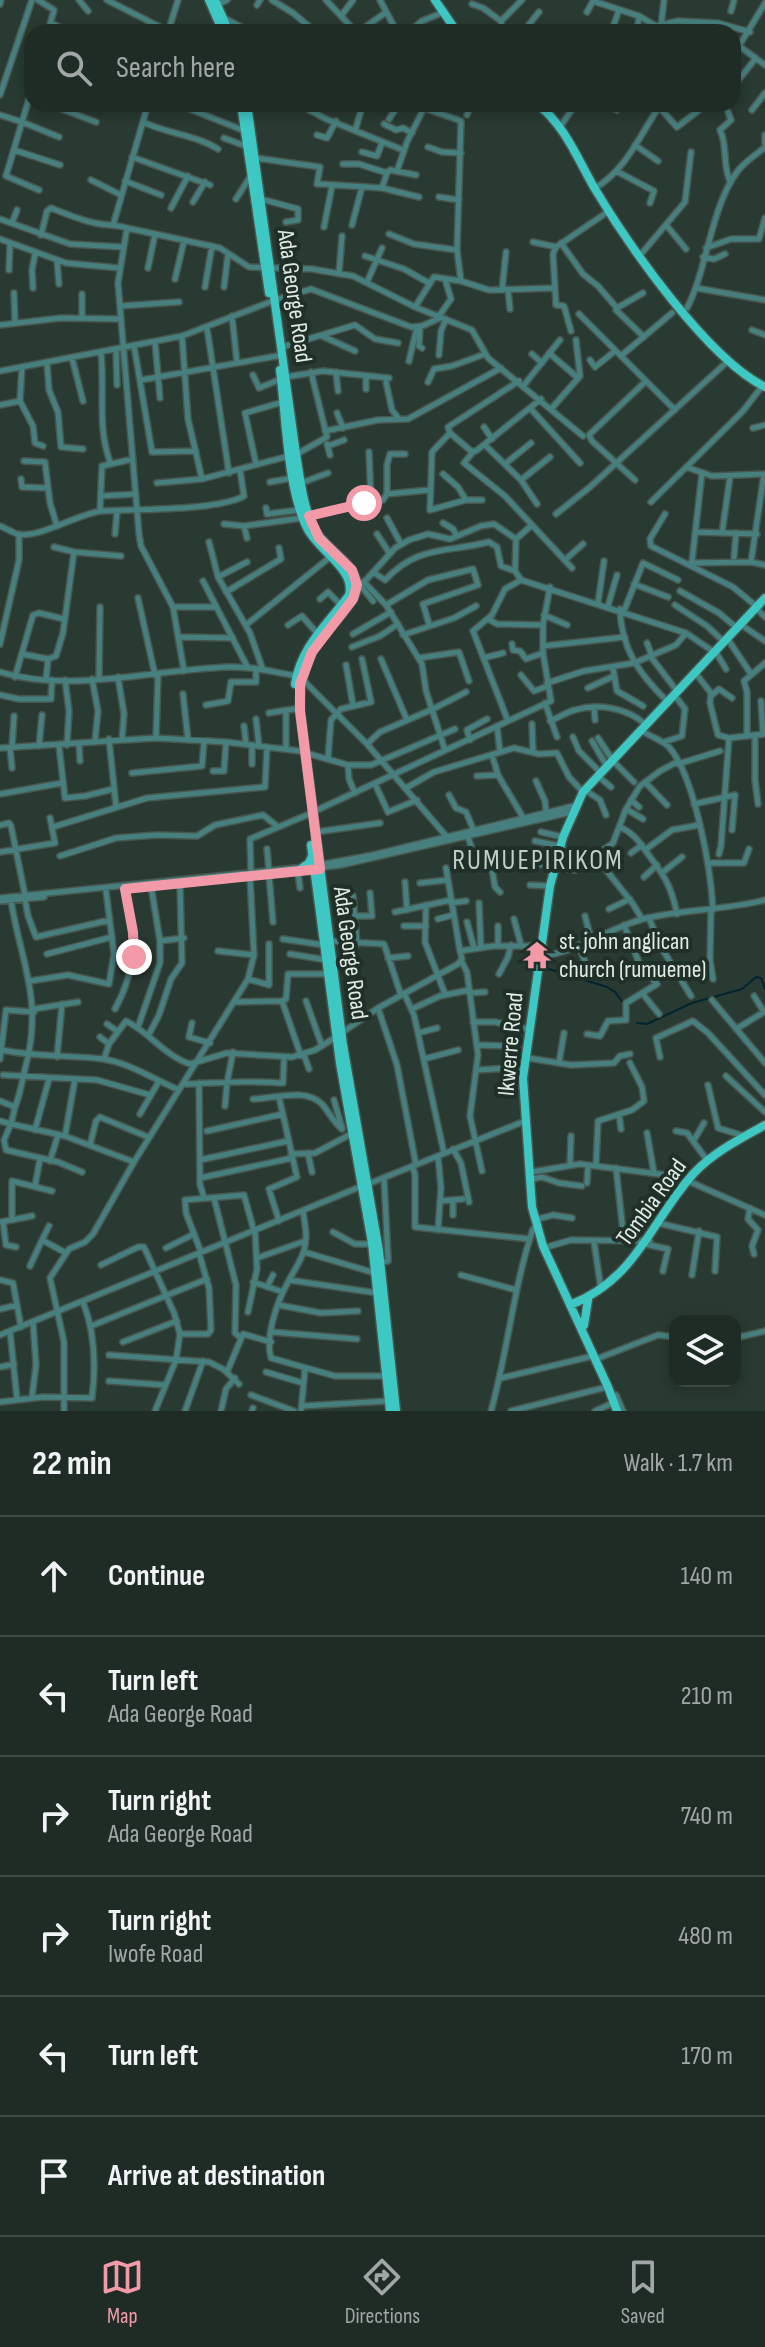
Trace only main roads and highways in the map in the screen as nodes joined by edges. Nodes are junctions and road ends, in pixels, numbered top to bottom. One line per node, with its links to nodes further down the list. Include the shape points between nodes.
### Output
1 (433, 0): 5 (main road); 6 (main road)
2 (214, 2): 3 (main road); 4 (main road)
3 (221, 24)
4 (226, 24)
5 (448, 24)
6 (450, 24)
7 (244, 112): 12 (main road, Ada George Road)
8 (246, 112): 12 (main road, Ada George Road)
9 (547, 112): 11 (main road)
10 (549, 112): 11 (main road, via 562,124)
11 (596, 187): 14 (main road, via 642,253 729,358); 14 (main road, via 654,275 728,361)
12 (268, 270): 13 (main road, Ada George Road)
13 (283, 378): 15 (main road, Ada George Road); 15 (main road, Ada George Road)
14 (764, 384)
15 (293, 455): 16 (main road, Ada George Road)
16 (304, 515): 19 (main road, Ada George Road, via 313,539 350,581 349,595 303,657); 19 (main road, Ada George Road, via 360,584)
17 (762, 607): 18 (main road, Ikwerre Road)
18 (703, 666): 20 (main road, Ikwerre Road); 20 (main road, Ikwerre Road)
19 (299, 677): 21 (main road, Ada George Road); 21 (main road, Ada George Road, via 290,710)
20 (673, 696): 22 (main road, Ikwerre Road)
21 (302, 752): 23 (main road, Ada George Road)
22 (571, 812): 24 (main road, Ikwerre Road); 24 (main road, Ikwerre Road)
23 (309, 814): 25 (main road, Ada George Road); 25 (main road, Ada George Road)
24 (561, 848): 26 (main road, Ikwerre Road)
25 (318, 864): 27 (main road); 28 (main road, Ada George Road)
26 (556, 866): 29 (main road, Ikwerre Road); 29 (main road, Ikwerre Road)
27 (300, 869)
28 (327, 943): 30 (main road, Ada George Road); 30 (main road, Ada George Road)
29 (542, 951): 31 (main road, Ikwerre Road); 31 (main road, Ikwerre Road)
30 (339, 1035): 34 (main road, Ada George Road); 34 (main road, Ada George Road, via 349,1129)
31 (526, 1062): 35 (main road, Ikwerre Road); 35 (main road, Ikwerre Road, via 525,1121)
32 (765, 1127): 33 (main road, Tombia Road); 33 (main road, Tombia Road, via 708,1160)
33 (689, 1182): 36 (main road, Tombia Road)
34 (366, 1185): 37 (main road, Ada George Road); 37 (main road, Ada George Road)
35 (538, 1223): 38 (main road, Ikwerre Road); 38 (main road, Ikwerre Road)
36 (647, 1243): 38 (main road, Tombia Road, via 620,1275); 38 (main road, Tombia Road, via 620,1280)
37 (377, 1263): 42 (main road, Ada George Road); 42 (main road, Ada George Road)
38 (575, 1304): 39 (main road, Ikwerre Road); 39 (main road); 40 (main road, Ikwerre Road)
39 (584, 1325): 40 (main road, Ikwerre Road)
40 (596, 1357): 41 (main road, Ikwerre Road)
41 (615, 1402)
42 (393, 1411)

